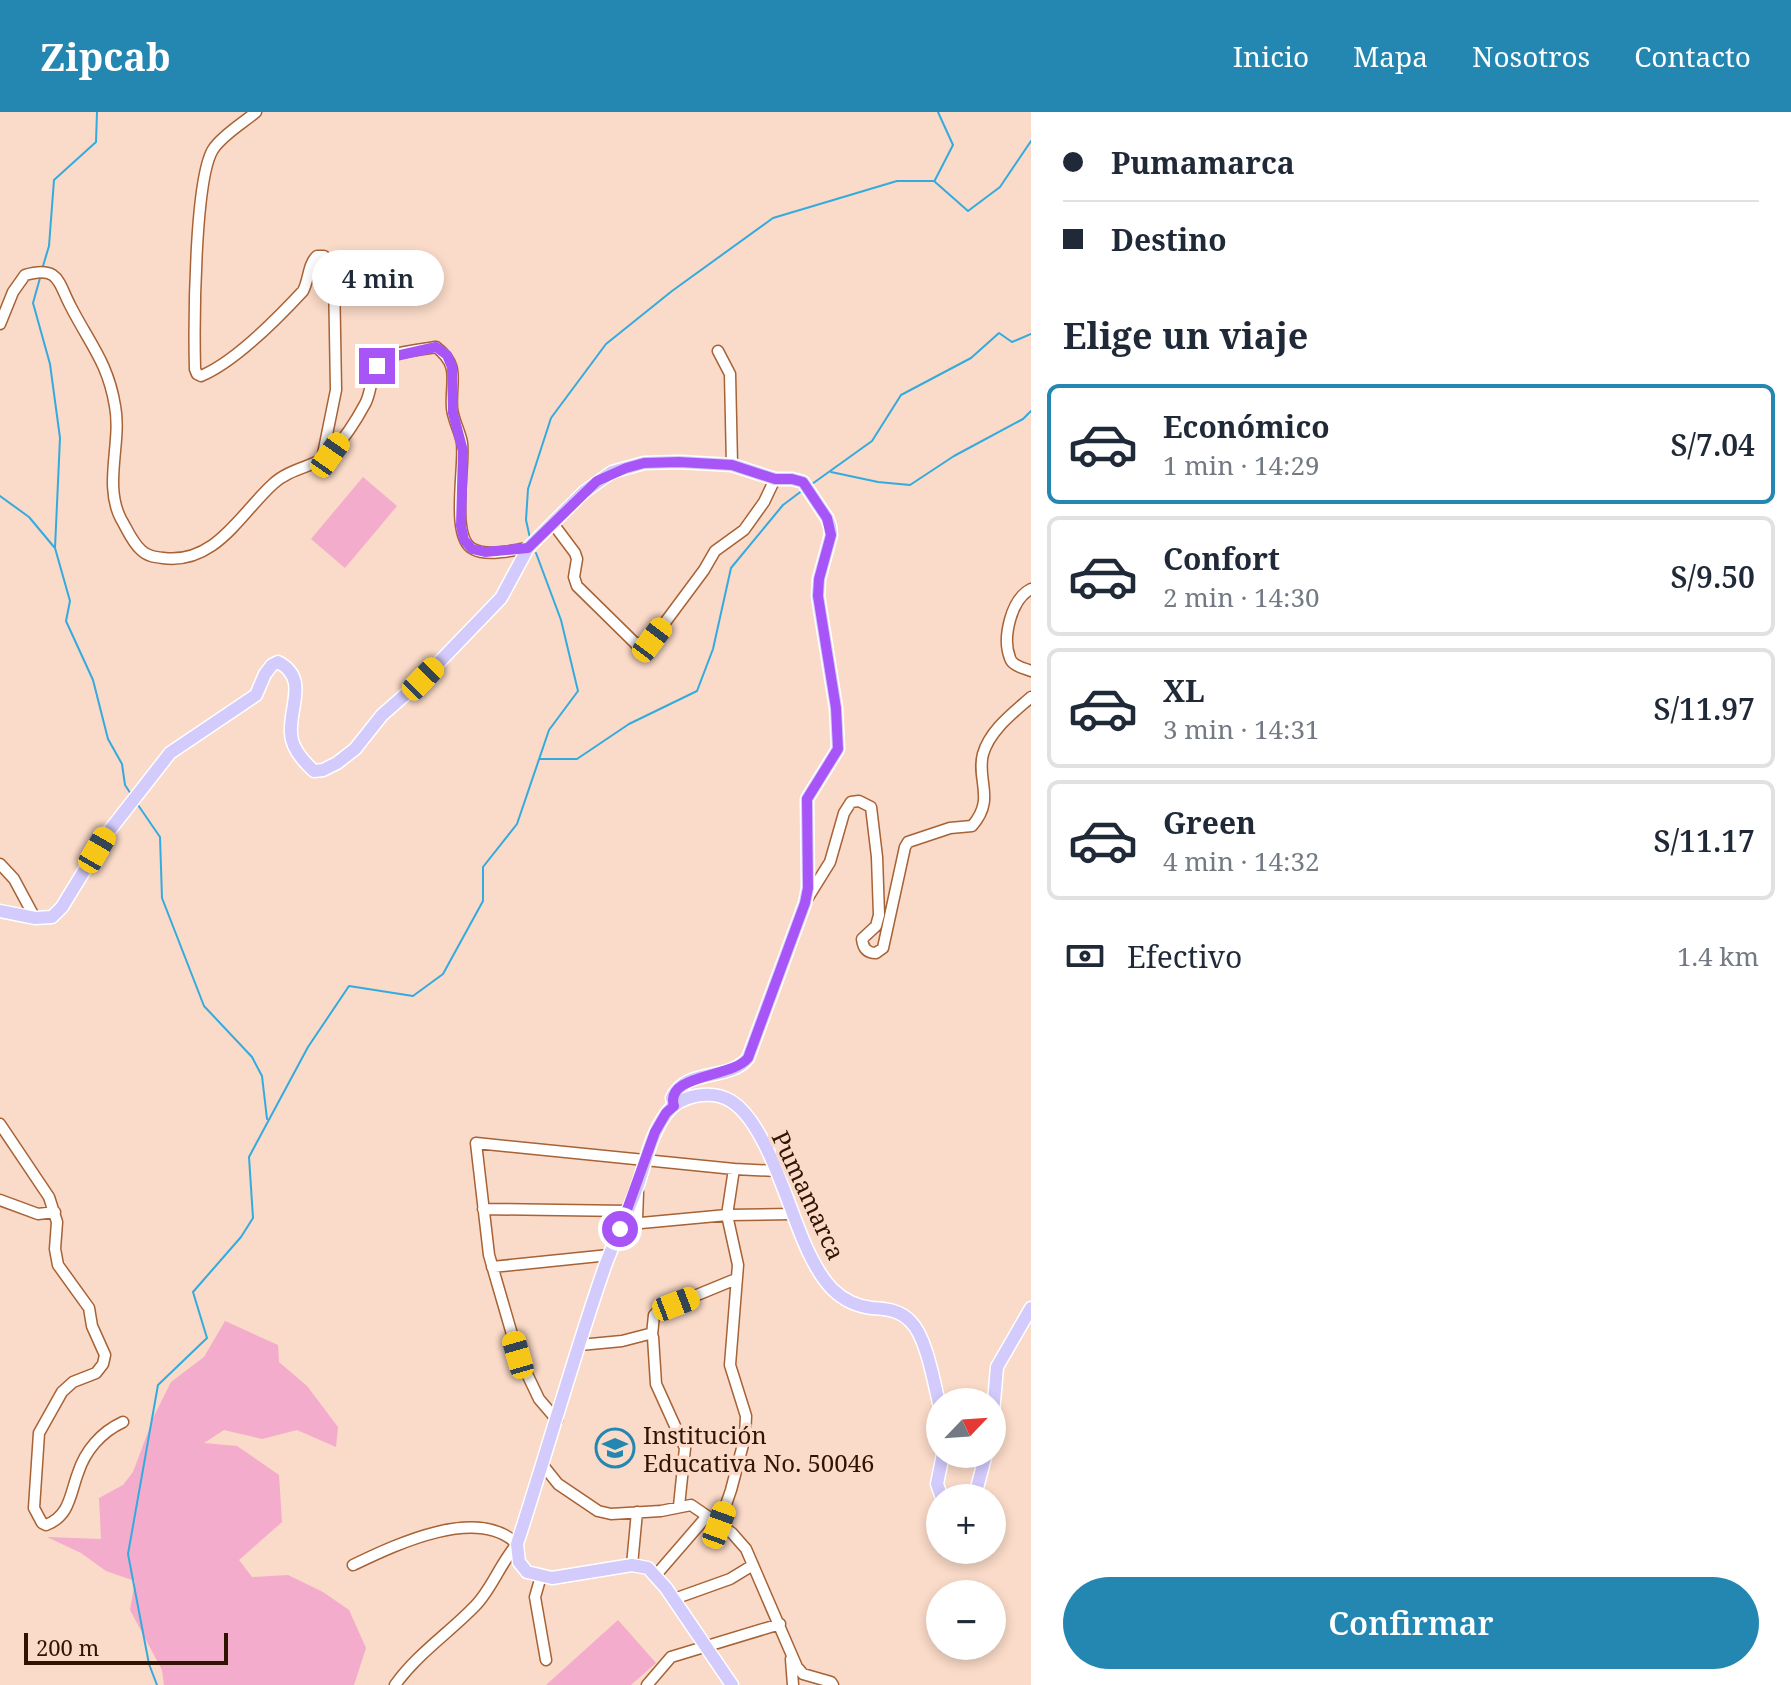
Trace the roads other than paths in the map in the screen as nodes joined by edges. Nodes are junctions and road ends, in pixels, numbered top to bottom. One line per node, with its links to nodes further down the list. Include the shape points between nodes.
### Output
1 (256, 112): 4 (street, via 214,147 209,158 200,198 195,369 201,376 234,357 303,291 312,260 324,256 334,276 336,390)
2 (0, 324): 4 (street, via 25,275 51,273 60,281 106,368 116,409 115,504 134,542 148,556 182,559 206,549 285,473)
3 (718, 351): 5 (street, via 730,374)
4 (322, 459): 8 (street, via 367,402 377,366 387,358 436,347 452,367 453,413 463,451 464,540 485,552)
5 (732, 465): 6 (main road); 7 (main road, via 679,462 626,468 597,481)
6 (775, 479): 7 (street, via 744,530 715,551 652,640 643,644 636,644 577,586 575,553); 13 (main road, via 803,482 827,518 831,535 818,596 838,749 807,799)
7 (554, 525): 8 (main road)
8 (528, 548): 15 (main road, via 501,598 382,715 355,749 323,770 314,771 294,745 290,735 296,682 286,667 272,665 256,695 170,753 106,835 58,911 48,919)
9 (1031, 589): 10 (street, via 1012,611 1008,634 1009,658)
10 (1031, 671)
11 (1031, 697): 13 (street, via 992,735 982,757 986,798 972,826 950,828 905,847 883,948 871,953 862,939 879,915 874,828 871,807 865,803 851,802 844,813 830,862)
12 (0, 864): 15 (street)
13 (805, 903): 16 (main road, via 748,1058 732,1070 687,1082 674,1092)
14 (0, 911): 15 (main road)
15 (35, 918)
16 (674, 1106): 18 (main road, via 655,1132); 20 (main road, Pumamarca, via 698,1095 733,1102)
17 (0, 1124): 24 (street)
18 (648, 1160): 19 (street); 22 (street, via 476,1143); 23 (main road); 26 (street, via 638,1191 639,1222)
19 (734, 1169): 20 (street); 26 (street)
20 (777, 1171): 25 (main road, Pumamarca)
21 (0, 1200): 24 (street, via 38,1214)
22 (483, 1209): 23 (street); 28 (street)
23 (627, 1211): 27 (main road)
24 (55, 1212): 36 (street, via 58,1265 89,1308 105,1360 96,1373 65,1388 42,1426 34,1508 42,1523 61,1517 85,1457 102,1435)
25 (792, 1214): 26 (street); 33 (main road, Pumamarca, via 814,1266 834,1293 856,1305 894,1310 913,1324)
26 (727, 1215): 29 (street)
27 (609, 1255): 28 (street); 32 (main road)
28 (492, 1267): 35 (street, via 518,1355 539,1399)
29 (736, 1279): 31 (street, via 658,1311); 41 (street, via 730,1365 746,1416 745,1437)
30 (1031, 1308): 34 (main road, via 997,1367)
31 (652, 1335): 32 (street); 38 (street, via 656,1384 685,1448)
32 (580, 1345): 35 (main road)
33 (935, 1388)
34 (995, 1388)
35 (557, 1420): 37 (main road)
36 (123, 1422)
37 (542, 1464): 39 (street, via 558,1484 598,1511); 42 (main road)
38 (679, 1506): 39 (street); 40 (street, via 691,1505)
39 (637, 1512): 44 (street)
40 (707, 1516): 41 (street); 46 (street)
41 (719, 1525): 45 (street, via 746,1549)
42 (517, 1544): 43 (street, via 496,1531 462,1528 401,1543); 47 (main road, via 523,1569); 54 (street, via 485,1595)
43 (353, 1565)
44 (632, 1565): 46 (main road); 47 (main road)
45 (753, 1565): 48 (street); 49 (street)
46 (656, 1575): 48 (main road)
47 (541, 1576): 52 (street, via 535,1597)
48 (674, 1599): 50 (main road)
49 (780, 1624): 50 (street); 51 (street)
50 (706, 1645): 55 (street, via 671,1657); 56 (main road)
51 (791, 1653): 53 (street, via 803,1674); 57 (street)
52 (546, 1660)
53 (832, 1683): 58 (street)
54 (395, 1685)
55 (647, 1685)
56 (732, 1685)
57 (793, 1685)
58 (809, 1685)

